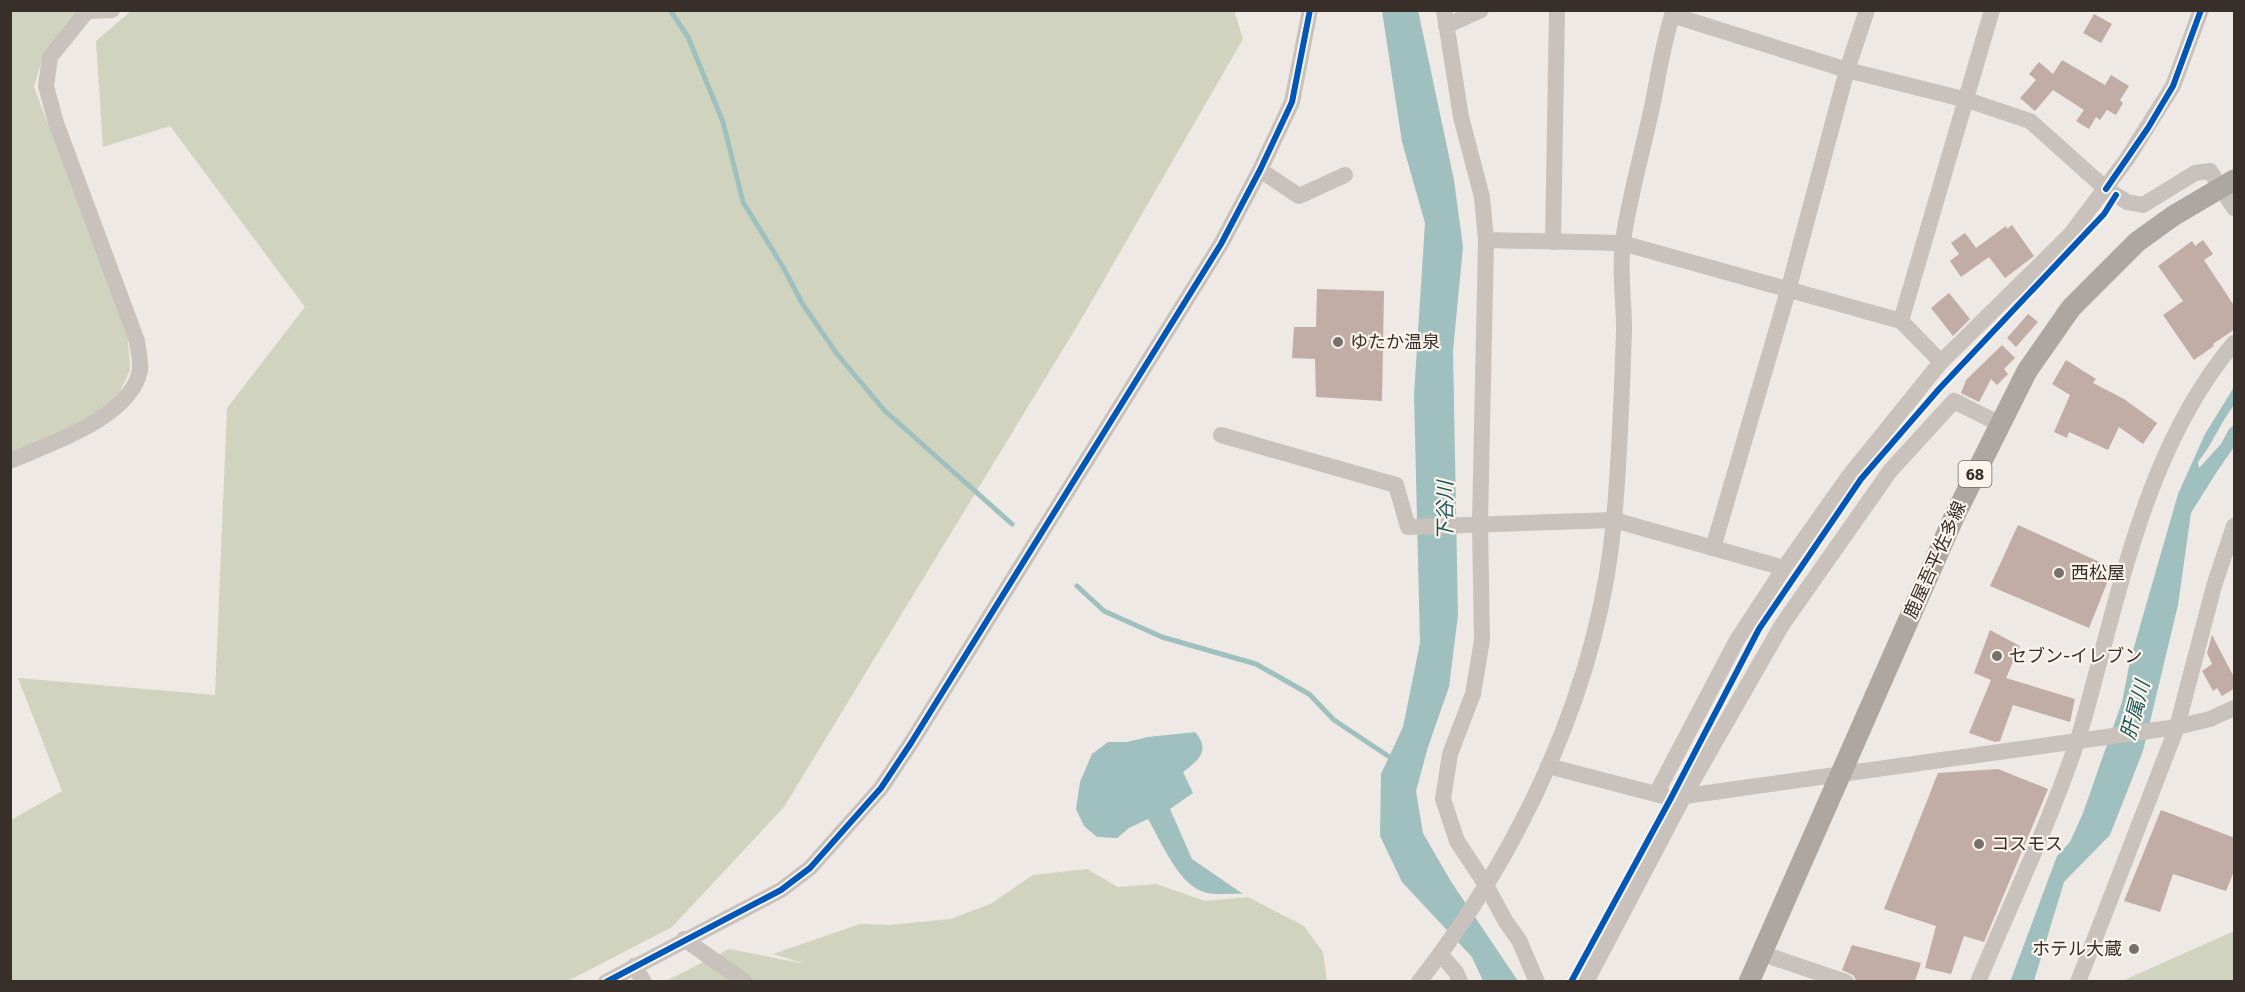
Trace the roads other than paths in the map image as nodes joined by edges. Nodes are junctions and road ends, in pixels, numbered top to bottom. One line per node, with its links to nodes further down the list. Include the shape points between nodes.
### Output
1 (112, 10): 8 (street)
2 (1310, 10): 13 (street, via 1292,102)
3 (1481, 10): 10 (street)
4 (1557, 10): 19 (street)
5 (1866, 10): 11 (street)
6 (1992, 10): 12 (street)
7 (2201, 10): 16 (street, via 2174,86)
8 (88, 11): 27 (street, via 50,57 46,86 56,123 138,342 140,369 132,389 92,426)
9 (1673, 13): 11 (street); 20 (street)
10 (1445, 18): 18 (street, via 1461,117 1482,197)
11 (1847, 70): 12 (street); 21 (street)
12 (1967, 100): 16 (street, via 2030,121); 22 (street)
13 (1260, 170): 14 (street, via 1299,196); 41 (street, via 1221,244 881,788 810,868 781,890)
14 (1345, 175)
15 (2228, 184): 16 (street, via 2210,171 2195,173 2143,205 2127,202); 17 (street); 25 (main road, 鹿屋吾平佐多線 / 68, via 2136,242 2071,308 2026,370)
16 (2106, 189): 24 (street, via 2070,235)
17 (2235, 208)
18 (1486, 240): 19 (street); 29 (street)
19 (1553, 242): 20 (street)
20 (1623, 243): 21 (street); 28 (street, via 1624,327)
21 (1788, 291): 22 (street); 31 (street)
22 (1901, 321): 24 (street)
23 (2235, 344): 35 (street, via 2212,370 2158,473 2128,560)
24 (1941, 362): 32 (street, via 1849,476)
25 (2000, 424): 37 (main road, 鹿屋吾平佐多線 / 68); 39 (street, via 1954,401 1890,471 1782,625)
26 (1221, 435): 29 (street, via 1396,485 1408,527)
27 (10, 461)
28 (1614, 520): 29 (street); 31 (street); 36 (street, via 1604,594 1589,657)
29 (1480, 523): 40 (street, via 1482,640 1473,694 1450,754 1443,799 1457,841)
30 (2235, 526): 34 (street)
31 (1713, 548): 32 (street)
32 (1784, 568): 38 (street, via 1737,640)
33 (2235, 708): 34 (street, via 2210,719)
34 (2170, 728): 35 (street); 55 (street)
35 (2077, 742): 37 (street); 54 (street)
36 (1548, 766): 38 (street); 40 (street)
37 (1840, 776): 39 (street); 43 (main road, 鹿屋吾平佐多線 / 68)
38 (1656, 794): 39 (street)
39 (1684, 796): 51 (street)
40 (1486, 885): 42 (street); 50 (street, via 1520,940)
41 (684, 939): 44 (street); 47 (street)
42 (1440, 954): 48 (street); 49 (street)
43 (1763, 954): 52 (main road, 鹿屋吾平佐多線 / 68); 53 (street)
44 (634, 966): 45 (street); 46 (street)
45 (606, 981)
46 (644, 981)
47 (745, 981)
48 (1419, 981)
49 (1460, 981)
50 (1537, 981)
51 (1586, 981)
52 (1749, 981)
53 (1846, 981)
54 (1978, 981)
55 (2078, 981)

